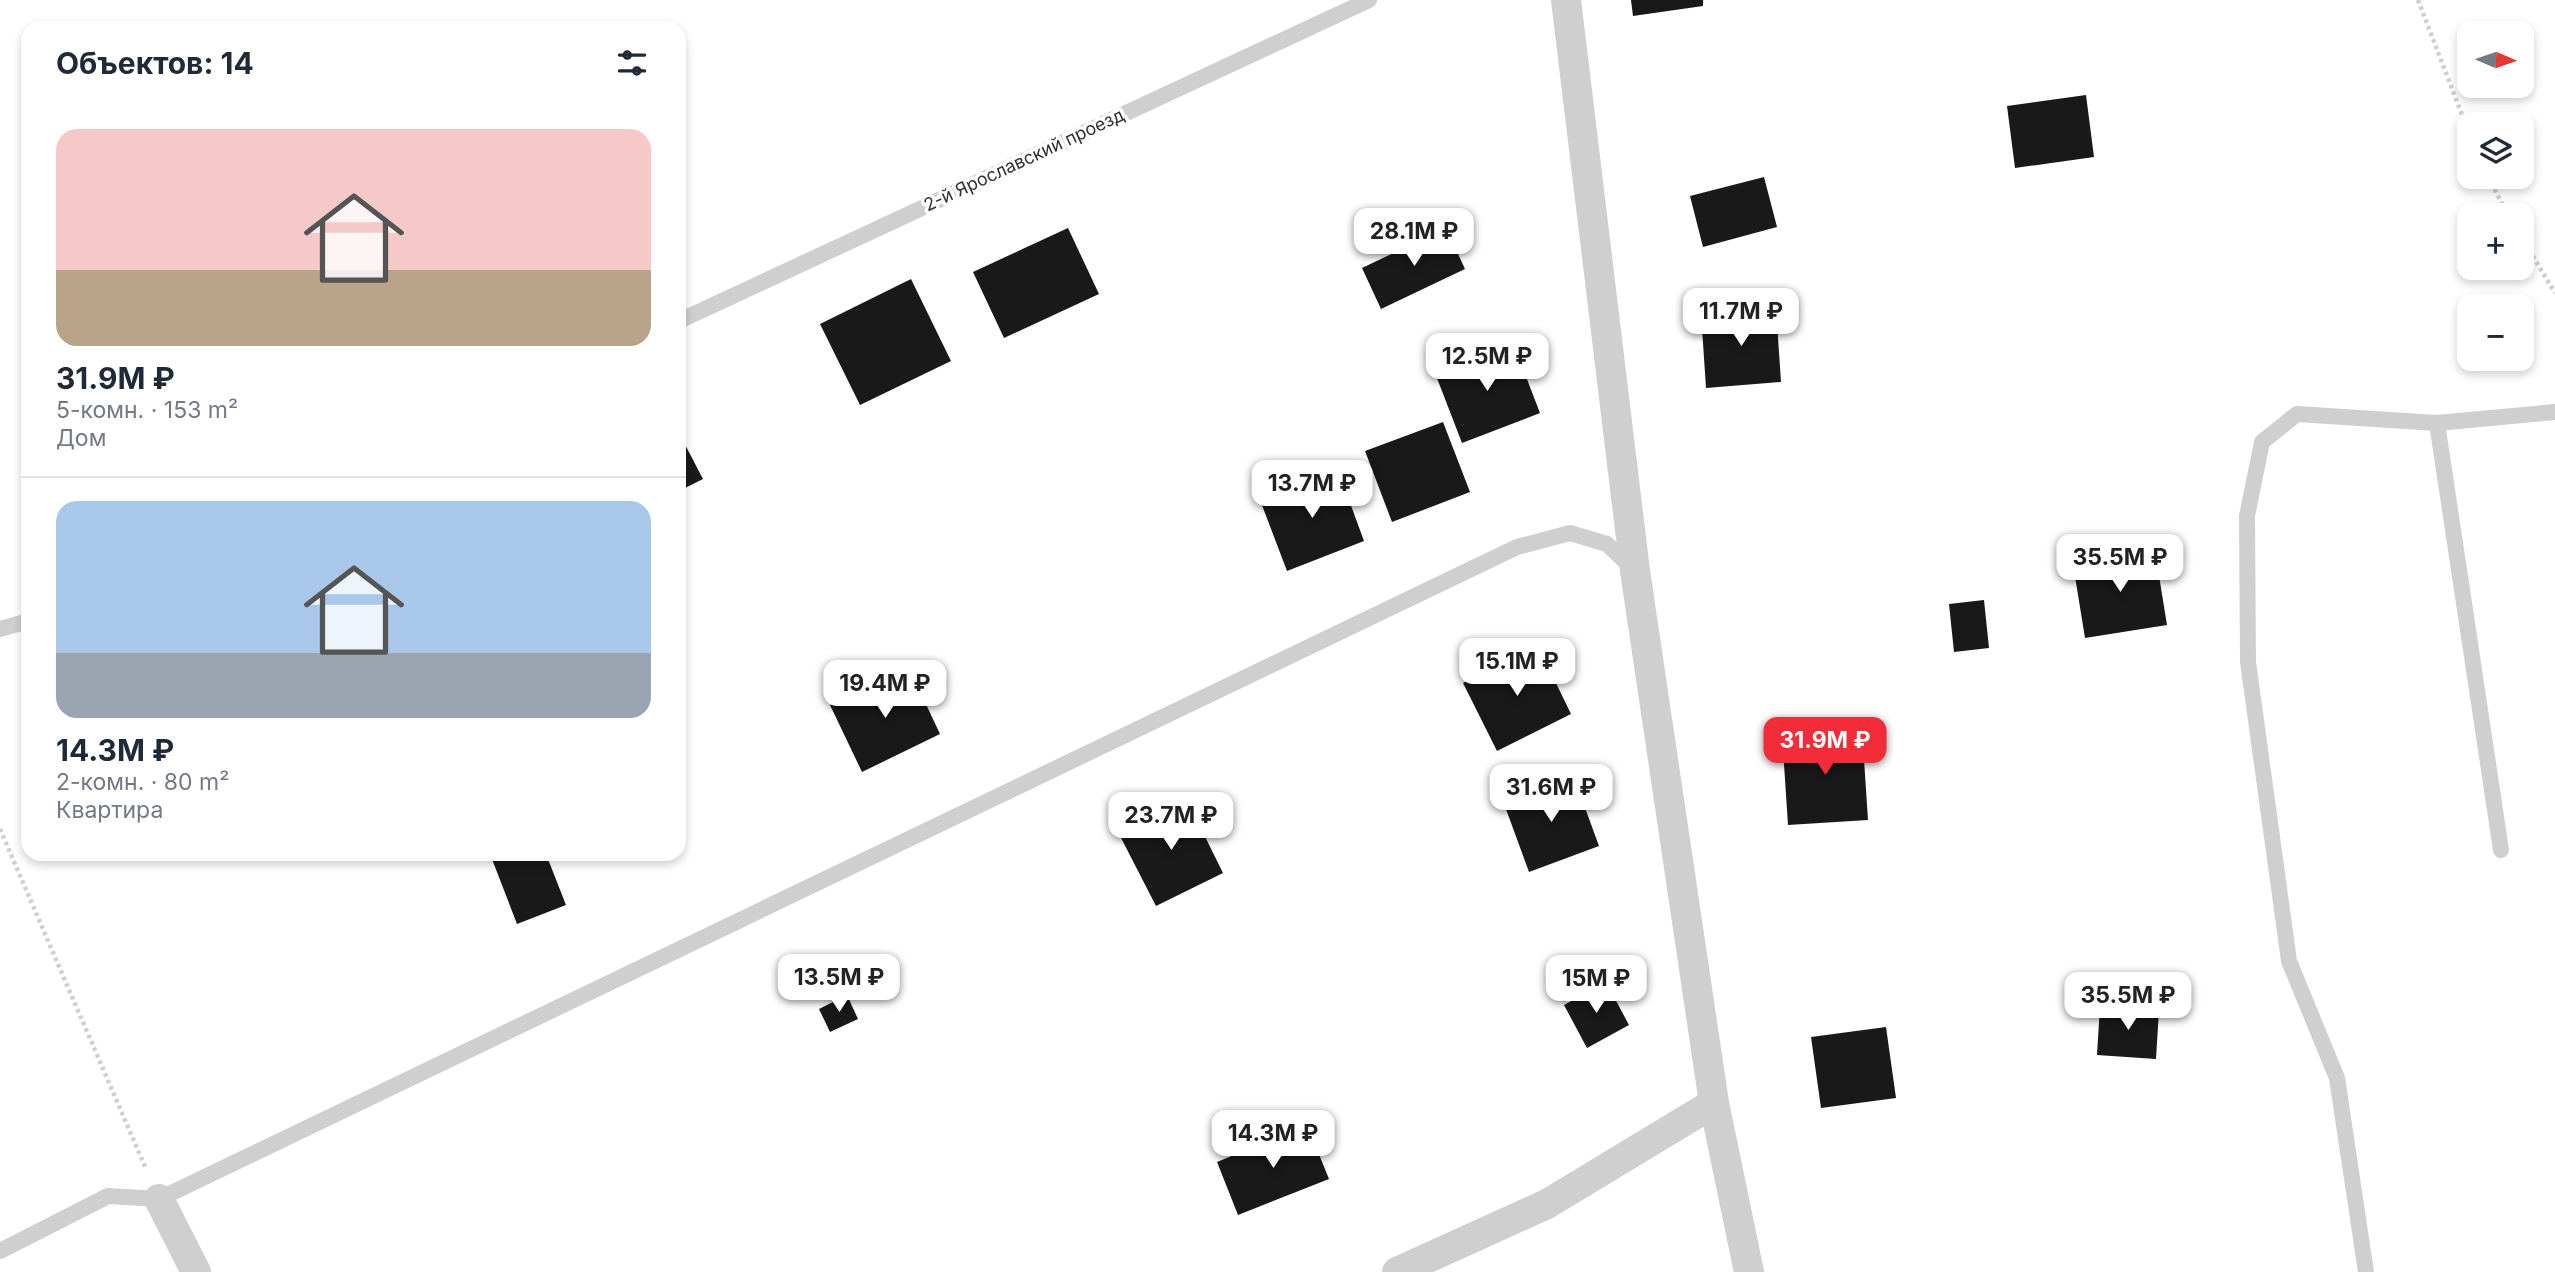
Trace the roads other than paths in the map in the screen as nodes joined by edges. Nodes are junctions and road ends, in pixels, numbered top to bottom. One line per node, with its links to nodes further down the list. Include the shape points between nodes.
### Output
1 (1369, 0): 3 (lane, 2-й Ярославский проезд)
2 (1566, 0): 6 (street)
3 (686, 318)
4 (2555, 412): 5 (lane)
5 (2437, 423): 9 (lane); 16 (lane, via 2297,414 2262,442 2247,516 2248,662 2289,961 2337,1078)
6 (1635, 571): 10 (street); 11 (lane, via 1607,544 1570,533 1517,547)
7 (21, 623): 8 (lane)
8 (0, 629)
9 (2501, 850)
10 (1714, 1103): 14 (street, via 1547,1204); 15 (street)
11 (159, 1199): 12 (lane, via 108,1196); 13 (street)
12 (0, 1251)
13 (196, 1272)
14 (1397, 1272)
15 (1749, 1272)
16 (2366, 1272)

